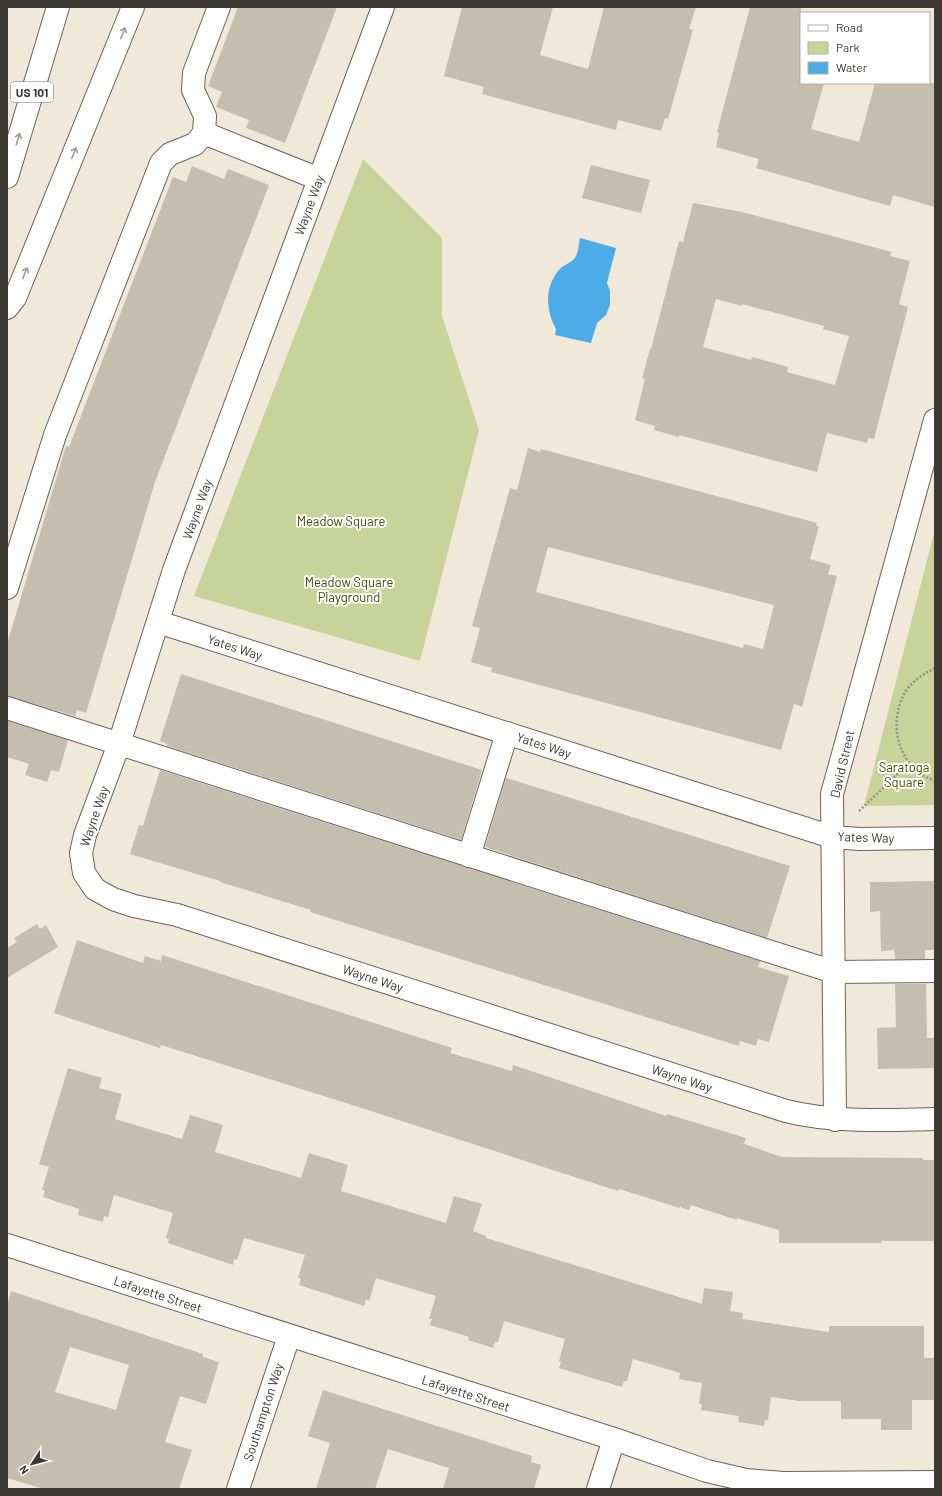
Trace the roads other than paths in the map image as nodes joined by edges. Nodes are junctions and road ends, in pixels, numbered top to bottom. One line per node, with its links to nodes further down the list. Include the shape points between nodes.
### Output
1 (58, 7): 6 (main road, US 101, one-way to 1)
2 (133, 7): 8 (main road, one-way to 2, via 15,298)
3 (219, 7): 5 (main road, via 194,72 193,90 205,116)
4 (383, 7): 7 (main road, Wayne Way)
5 (204, 133): 7 (main road); 10 (main road, via 195,144 170,154 161,163 55,436)
6 (7, 177)
7 (319, 179): 11 (main road, Wayne Way, via 179,556)
8 (7, 308)
9 (935, 420): 15 (main road, David Street, via 832,794)
10 (7, 588)
11 (158, 622): 13 (main road, Yates Way); 14 (main road, Wayne Way)
12 (7, 708): 14 (main road)
13 (507, 733): 15 (main road, Yates Way); 17 (main road)
14 (119, 744): 17 (main road); 20 (main road, Wayne Way, via 85,835 81,853 84,873 95,889 113,899 178,915 786,1111)
15 (832, 837): 16 (main road, Yates Way); 19 (main road, David Street)
16 (935, 838)
17 (469, 856): 19 (main road)
18 (935, 970): 19 (main road)
19 (834, 972): 20 (main road, David Street)
20 (835, 1120): 21 (main road, Wayne Way)
21 (935, 1120)
22 (7, 1245): 23 (main road, Lafayette Street)
23 (289, 1336): 24 (main road, Lafayette Street); 26 (main road, Southampton Way)
24 (614, 1439): 25 (main road, Lafayette Street, via 707,1471 746,1480 783,1483); 27 (main road)
25 (935, 1482)
26 (238, 1489)
27 (598, 1489)

